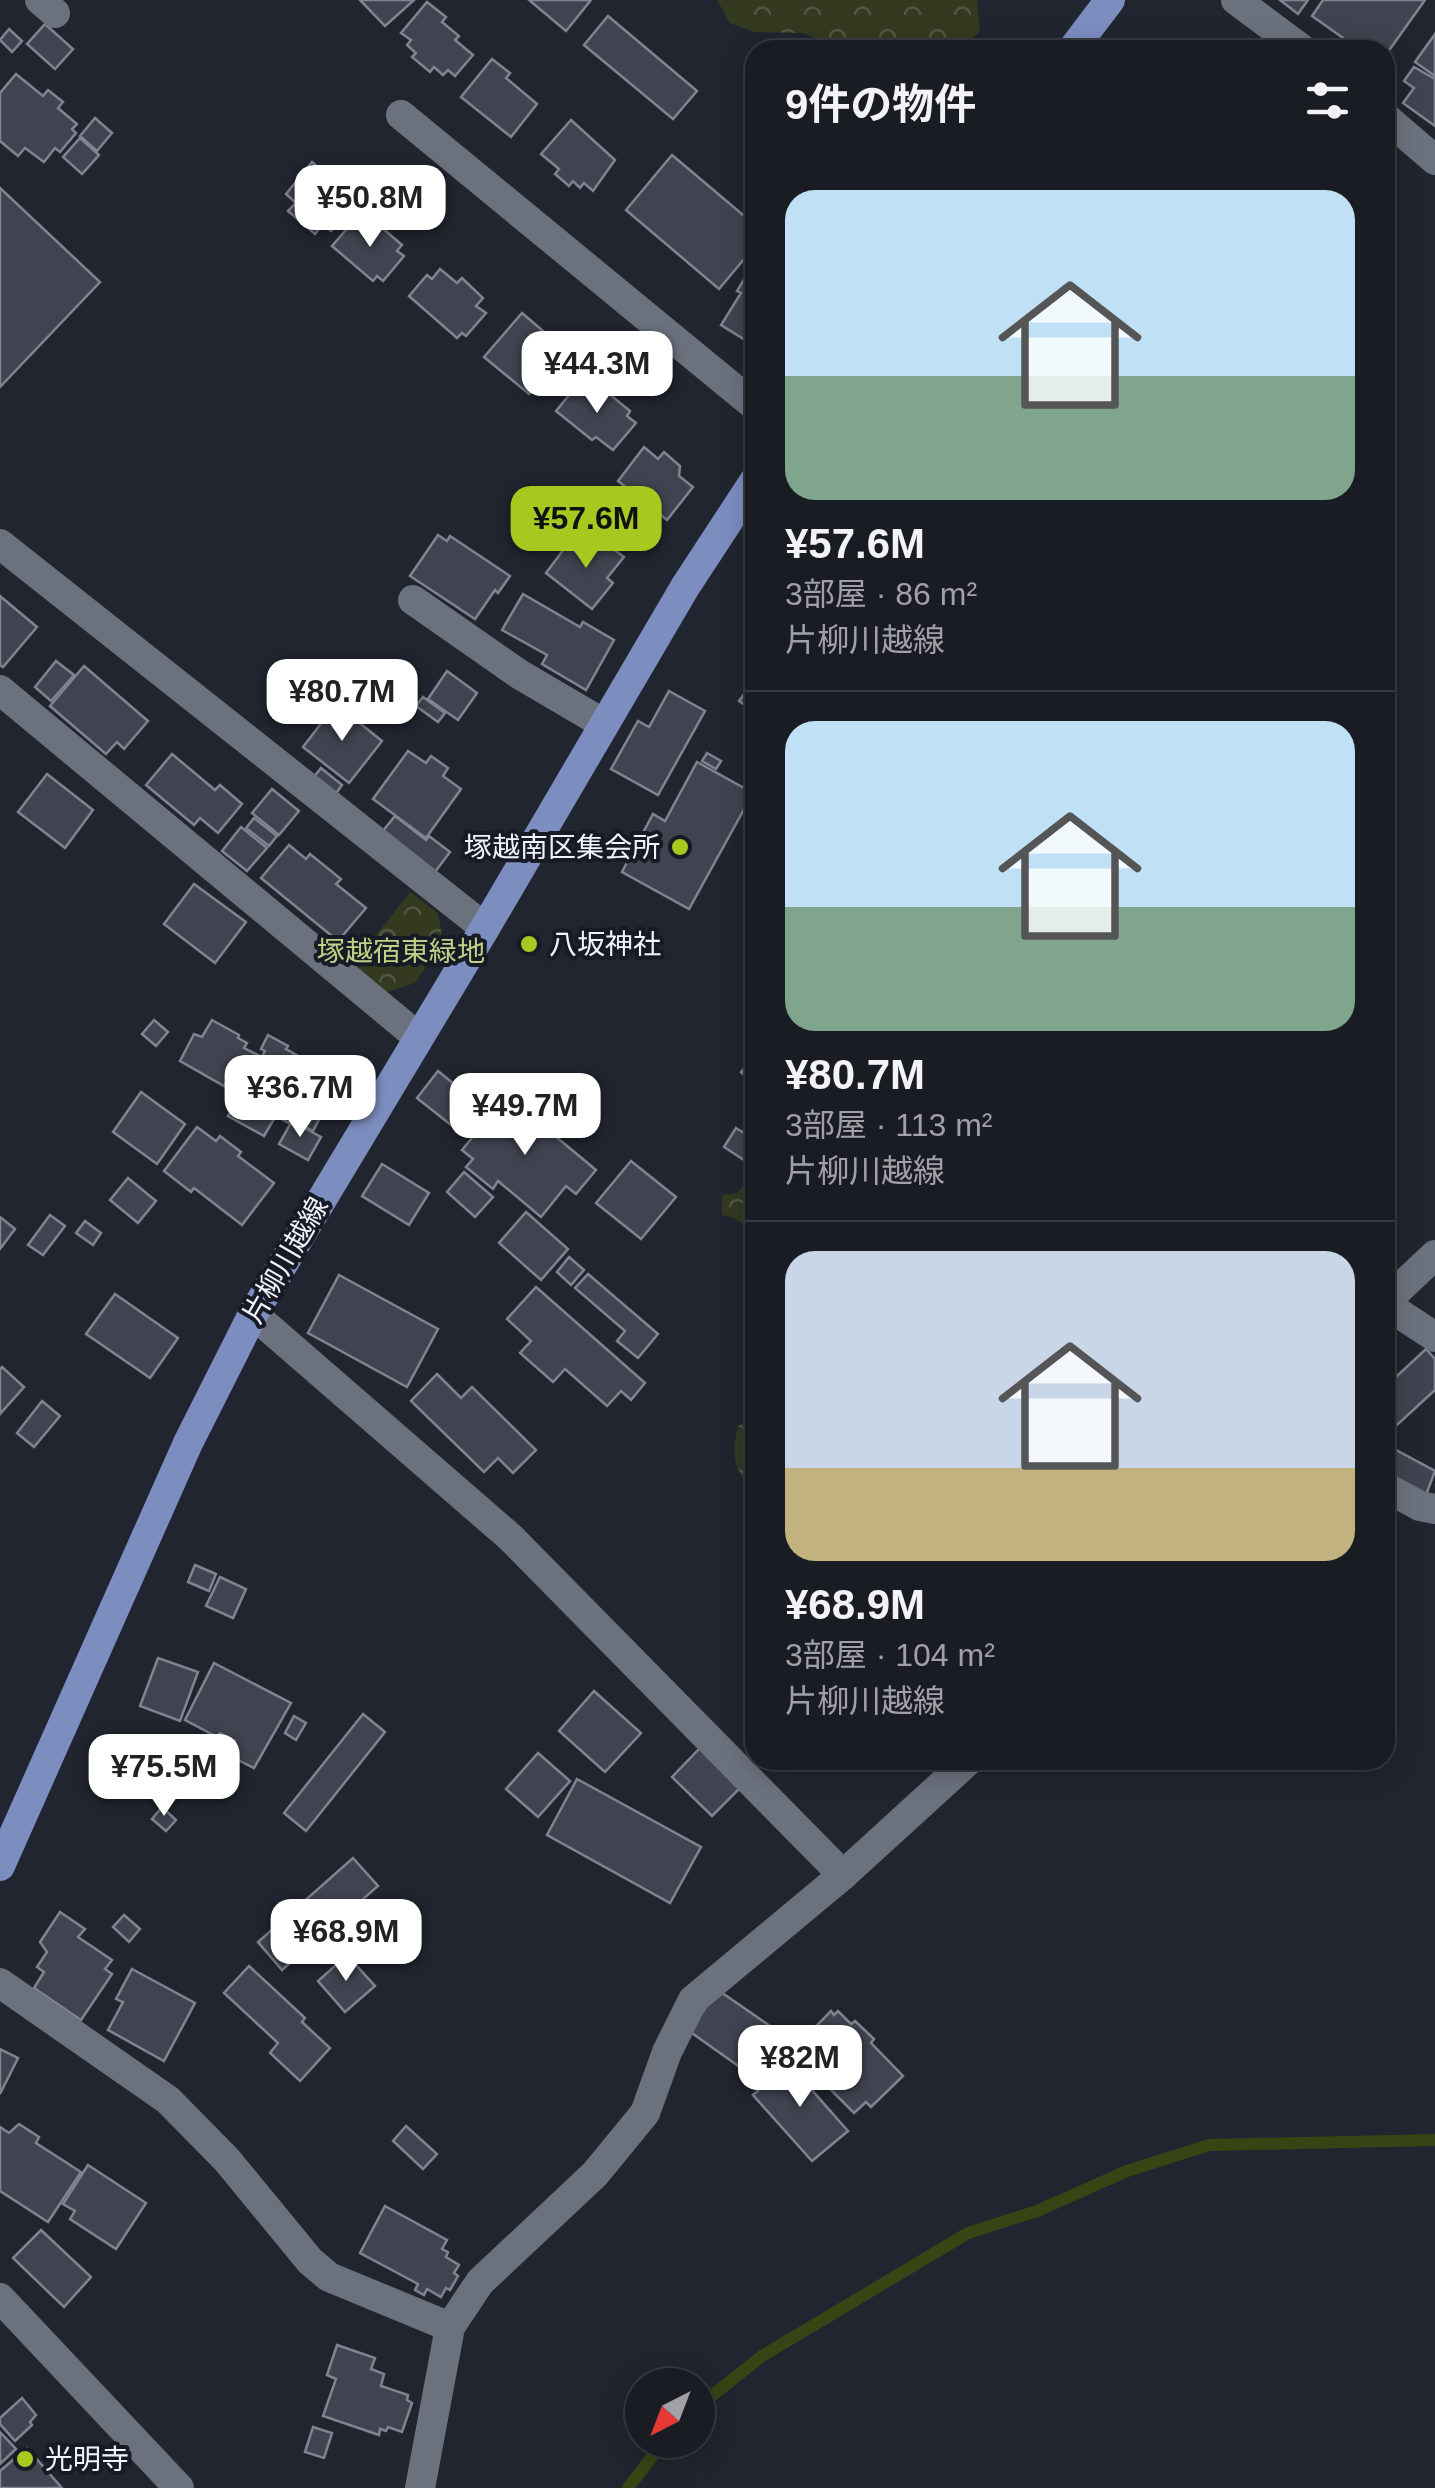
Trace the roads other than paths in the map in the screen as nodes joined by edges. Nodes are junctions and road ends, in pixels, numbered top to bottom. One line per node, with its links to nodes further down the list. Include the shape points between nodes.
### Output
1 (1110, 0): 3 (main road)
2 (1236, 0): 4 (street)
3 (1080, 40)
4 (1290, 40)
5 (401, 115): 8 (street)
6 (1395, 126): 7 (street)
7 (1435, 160)
8 (745, 398)
9 (745, 495): 13 (main road, 片柳川越線)
10 (0, 544): 14 (street)
11 (413, 600): 13 (street)
12 (0, 690): 15 (street)
13 (604, 724): 14 (main road, 片柳川越線)
14 (485, 928): 15 (main road, 片柳川越線)
15 (418, 1037): 19 (main road, 片柳川越線)
16 (1435, 1254): 17 (street)
17 (1395, 1293)
18 (1395, 1310): 20 (street)
19 (253, 1314): 24 (main road, 片柳川越線, via 188,1443); 25 (street, via 510,1536)
20 (1435, 1337)
21 (1395, 1493): 22 (street)
22 (1435, 1508)
23 (958, 1770): 25 (street)
24 (0, 1866)
25 (843, 1875): 28 (street, via 693,2000 644,2113 596,2174 480,2282)
26 (0, 1983): 28 (street, via 168,2100 330,2277)
27 (0, 2298): 29 (street)
28 (450, 2327): 30 (street)
29 (179, 2488)
30 (420, 2488)

